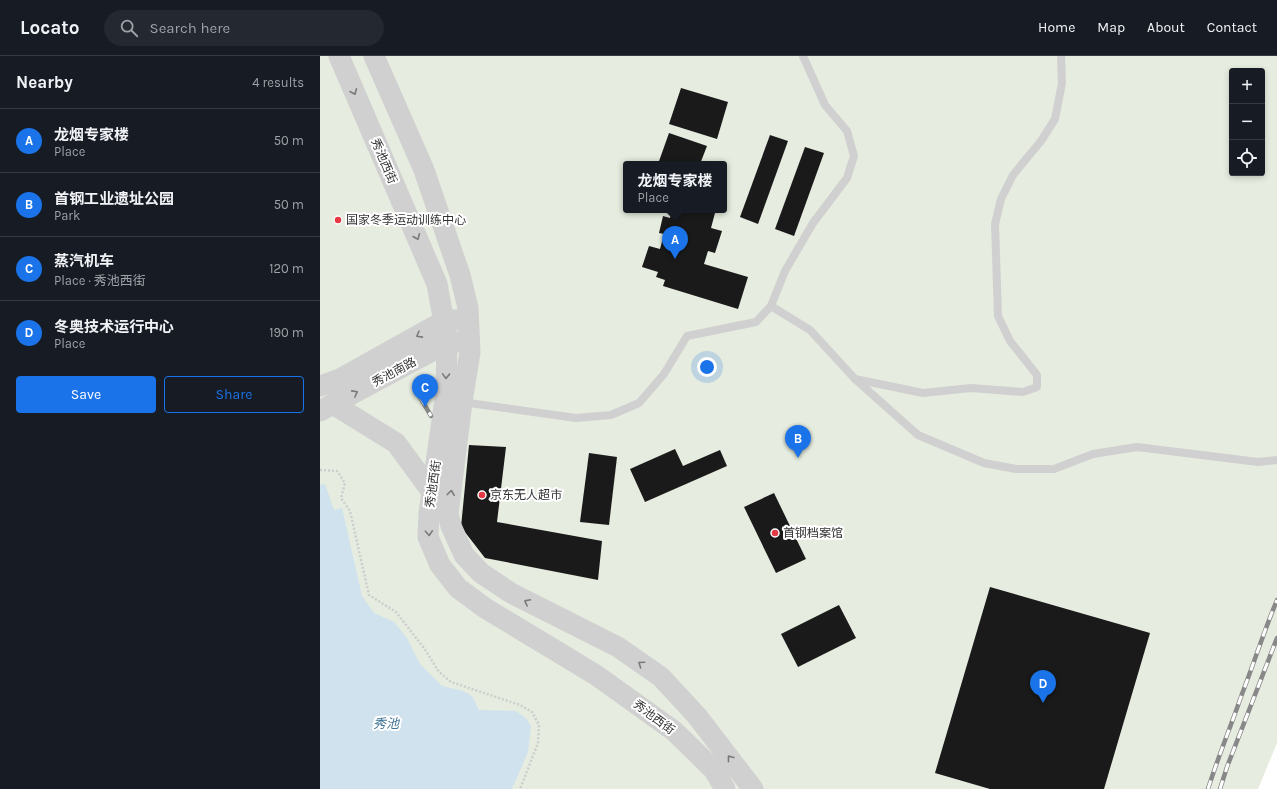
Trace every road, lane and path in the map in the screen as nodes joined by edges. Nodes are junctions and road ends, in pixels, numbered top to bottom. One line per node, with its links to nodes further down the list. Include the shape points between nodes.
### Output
1 (339, 56): 7 (street, 秀池西街, one-way to 7, via 437,284)
2 (374, 56): 6 (street, 秀池西街, via 424,170 460,275)
3 (803, 56): 5 (lane, via 825,105 847,131 854,156 847,178 813,223 785,271)
4 (1061, 56): 10 (lane, via 1062,83 1055,119 1013,175 1001,199 995,224 998,316 1010,341 1037,375 1037,387 1023,392 971,388 924,393)
5 (771, 306): 10 (lane, via 810,330); 12 (lane, via 756,322 687,336 664,374 639,403 611,415 576,418)
6 (469, 319): 7 (street, 秀池南路); 8 (street, 秀池西街)
7 (444, 321): 9 (street, 秀池西街); 11 (street, 秀池南路, one-way to 11, via 340,379)
8 (470, 340): 9 (street, 秀池南路); 12 (street, 秀池西街, via 470,352)
9 (447, 343): 12 (street, 秀池西街, one-way to 12); 13 (street, 秀池南路, one-way to 9)
10 (855, 379): 14 (lane, via 918,435 984,463 1016,469 1054,469 1093,454 1137,448 1258,462)
11 (320, 386)
12 (453, 400): 16 (street, 秀池西街); 19 (street, 秀池西街, one-way to 12, via 697,716 661,677 618,647 511,593 481,573 464,555 448,514)
13 (327, 407): 16 (street, via 396,443)
14 (1277, 460)
15 (320, 470): 17 (path, via 337,471 345,483 342,498 350,511 369,595 396,612 439,672 451,682 520,705 532,712 539,725 538,743)
16 (432, 492): 18 (street, 秀池西街, one-way to 18, via 428,537 440,565 458,588 485,608 596,675 674,731 714,770)
17 (520, 789)
18 (725, 789)
19 (753, 789)

